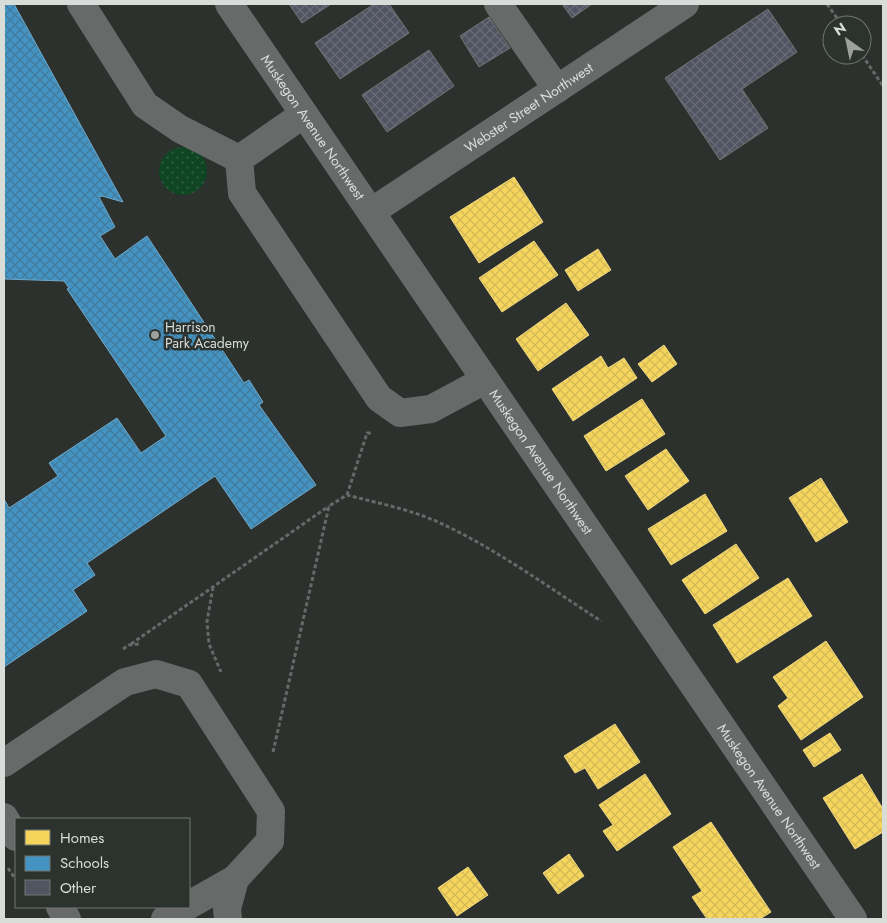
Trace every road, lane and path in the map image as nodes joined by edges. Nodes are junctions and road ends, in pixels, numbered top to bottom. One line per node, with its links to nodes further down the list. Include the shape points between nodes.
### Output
1 (80, 4): 11 (street, via 145,105 180,129)
2 (229, 4): 10 (street, Muskegon Avenue Northwest)
3 (498, 4): 9 (street)
4 (685, 4): 9 (street, Webster Street Northwest)
5 (827, 4): 6 (path)
6 (835, 15)
7 (869, 65): 8 (path)
8 (883, 86)
9 (557, 89): 12 (street, Webster Street Northwest)
10 (304, 114): 11 (street); 12 (street, Muskegon Avenue Northwest)
11 (239, 159): 13 (street, via 242,193 380,398 400,413 431,409)
12 (370, 212): 13 (street, Muskegon Avenue Northwest)
13 (485, 380): 32 (street, Muskegon Avenue Northwest)
14 (329, 506): 15 (path); 16 (path, via 347,495 409,510 475,540); 19 (path)
15 (213, 586): 17 (path); 18 (path, via 208,622 209,644)
16 (601, 621)
17 (129, 645)
18 (224, 680)
19 (273, 752)
20 (4, 763): 25 (street, via 125,682 156,674 190,684 271,812 270,841)
21 (4, 817): 22 (street)
22 (15, 835)
23 (4, 861): 24 (path)
24 (15, 878)
25 (235, 879): 26 (street); 31 (street, via 227,909)
26 (190, 904)
27 (61, 908): 29 (street)
28 (184, 908): 30 (street)
29 (67, 919)
30 (165, 919)
31 (228, 919)
32 (853, 919)

